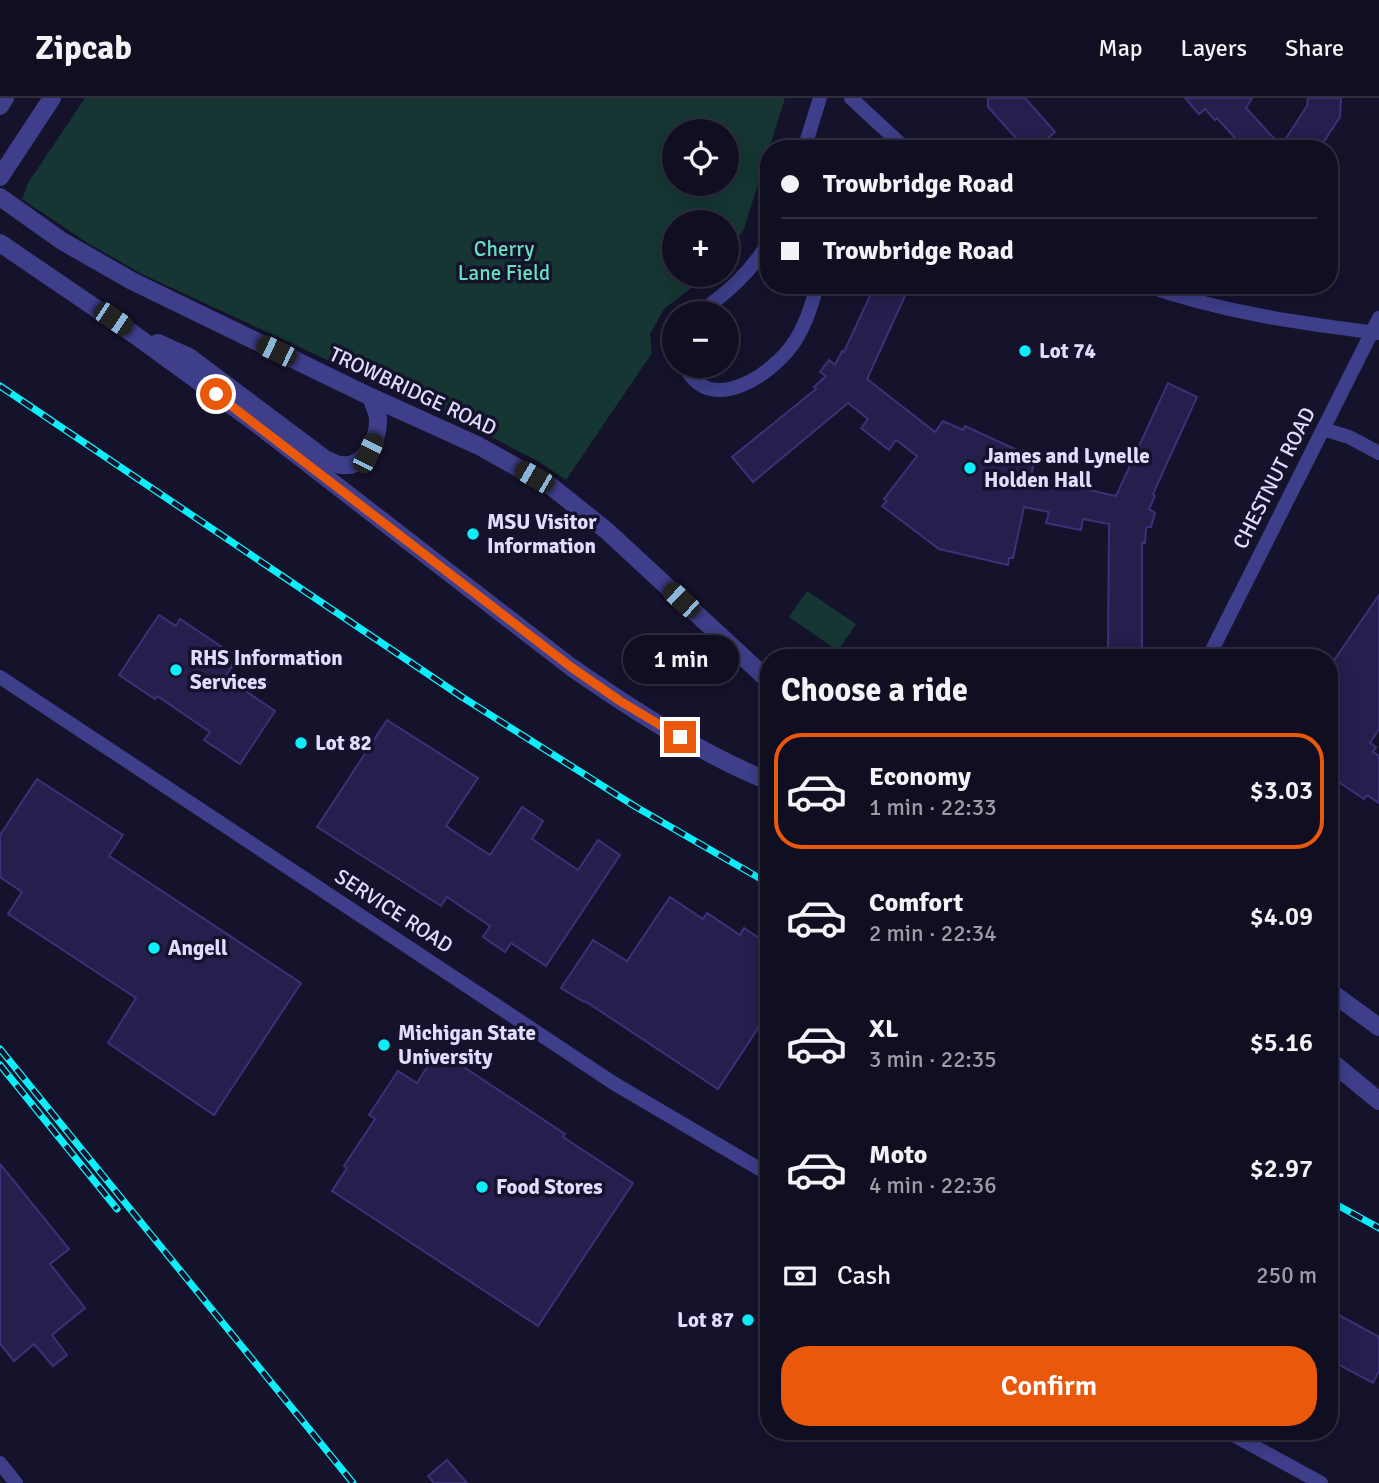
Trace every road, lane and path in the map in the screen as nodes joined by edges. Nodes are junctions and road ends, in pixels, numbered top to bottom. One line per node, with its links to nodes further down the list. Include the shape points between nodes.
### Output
1 (5, 98): 5 (street)
2 (52, 98): 8 (street)
3 (820, 98): 6 (street)
4 (851, 98): 7 (street)
5 (0, 106)
6 (807, 140)
7 (896, 140)
8 (0, 177)
9 (0, 197): 19 (street, TROWBRIDGE ROAD, via 108,268)
10 (0, 243): 17 (street)
11 (760, 254): 14 (street, via 744,277)
12 (814, 294): 18 (street, via 795,342 762,375 727,391)
13 (1171, 294): 16 (street, via 1259,317)
14 (714, 301)
15 (1379, 318): 16 (street, CHESTNUT ROAD)
16 (1376, 333): 20 (street, CHESTNUT ROAD)
17 (135, 335): 19 (street, via 188,357 325,459 341,465 353,464 368,453 376,436 378,417); 25 (street, via 581,674 680,737)
18 (694, 378)
19 (371, 397): 23 (street, TROWBRIDGE ROAD, via 479,446 552,487 607,531)
20 (1323, 429): 21 (street); 22 (street, CHESTNUT ROAD)
21 (1379, 453)
22 (1213, 649)
23 (760, 673)
24 (0, 677): 30 (street, SERVICE ROAD, via 615,1084)
25 (760, 777)
26 (1338, 997): 27 (street)
27 (1379, 1027)
28 (1338, 1067): 29 (street)
29 (1379, 1101)
30 (760, 1169)
31 (1243, 1440): 34 (street)
32 (0, 1463): 33 (street)
33 (16, 1483)
34 (1321, 1483)

